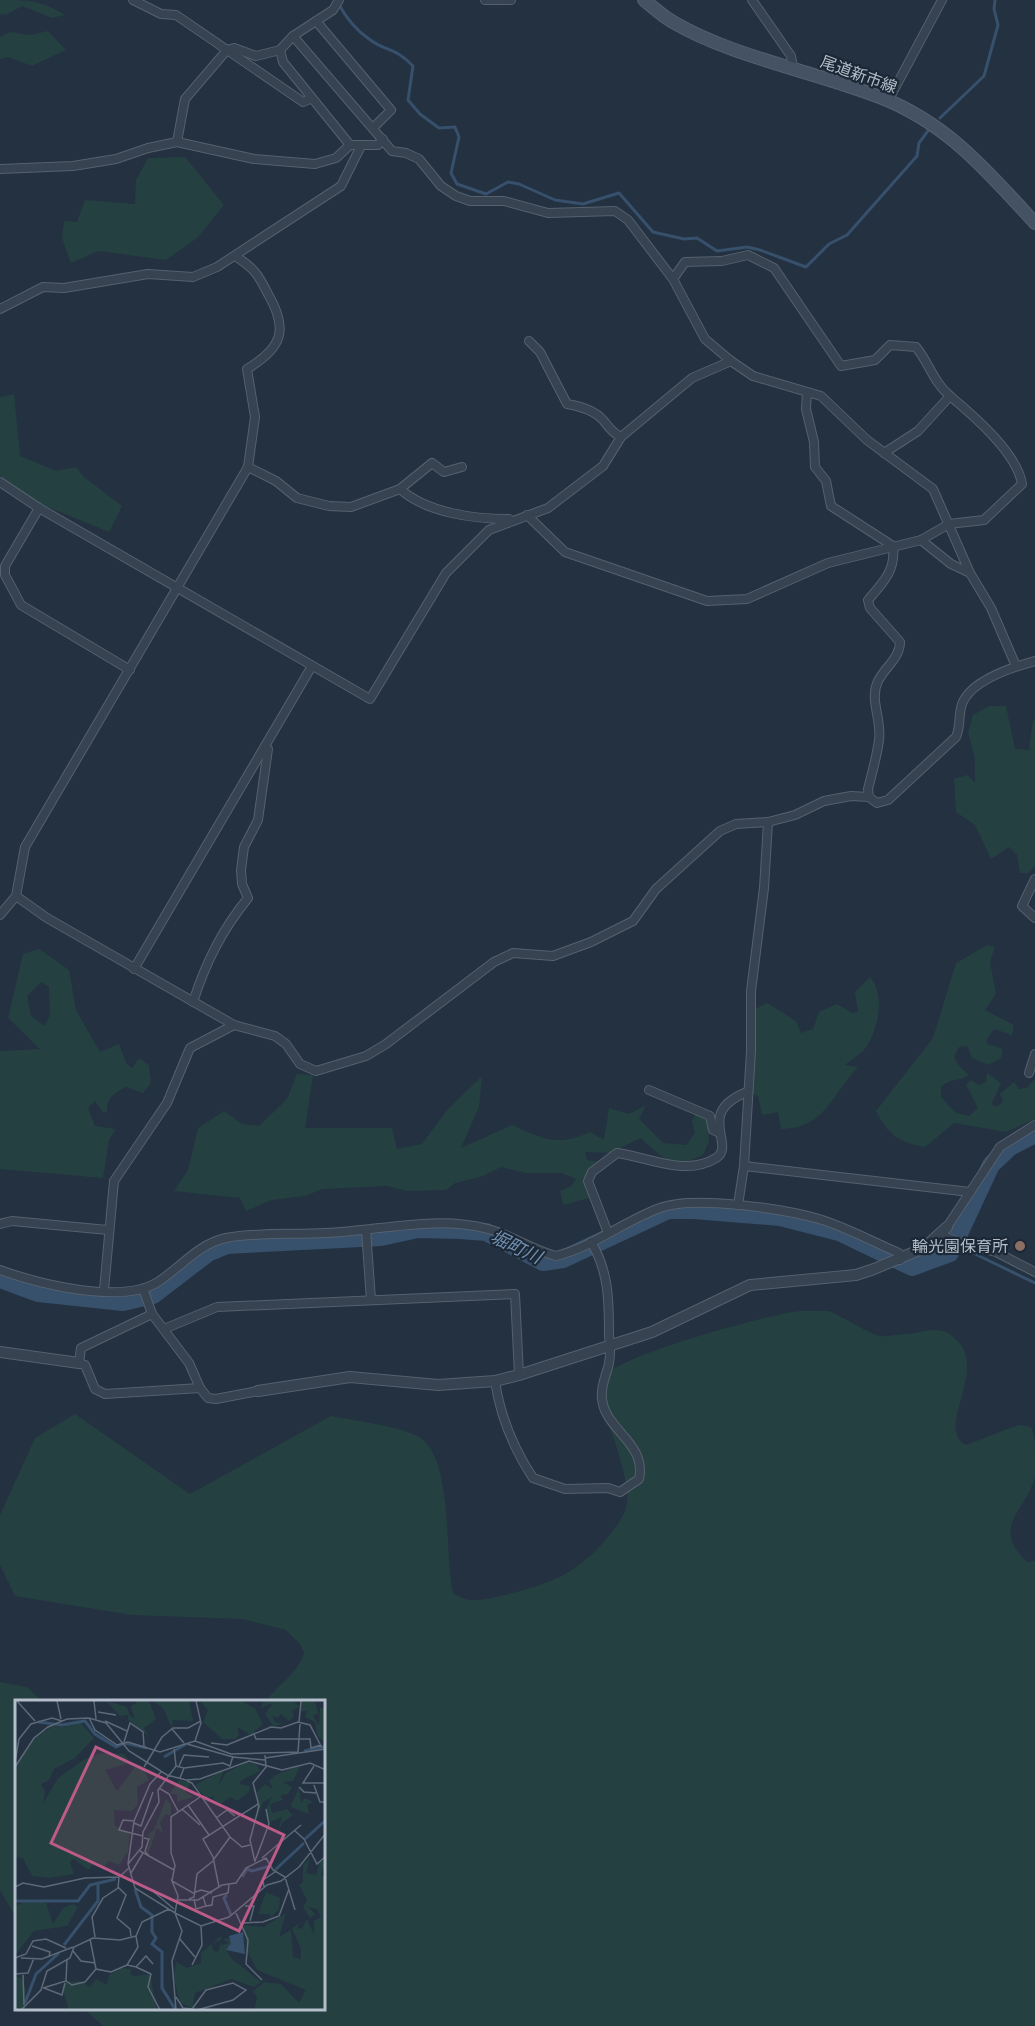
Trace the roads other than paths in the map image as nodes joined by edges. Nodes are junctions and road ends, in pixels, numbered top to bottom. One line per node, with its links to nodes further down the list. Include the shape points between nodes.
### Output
1 (133, 0): 10 (street, via 161,14 176,15)
2 (486, 0): 3 (street)
3 (511, 0)
4 (644, 0): 12 (main road, 尾道新市線, via 672,22 704,38)
5 (752, 0): 12 (street, via 790,56)
6 (942, 0): 14 (street)
7 (339, 1): 8 (street)
8 (316, 21): 9 (street); 15 (street, via 391,110)
9 (293, 36): 11 (street); 15 (street)
10 (227, 50): 11 (street, via 234,48 255,56); 13 (street, via 303,102); 17 (street, via 185,99)
11 (280, 50): 13 (street, via 283,62)
12 (793, 68): 14 (main road, 尾道新市線)
13 (310, 99): 18 (street)
14 (888, 100): 21 (main road, 尾道新市線, via 957,141)
15 (373, 128): 16 (street)
16 (382, 139): 19 (street, via 378,145); 23 (street, via 392,151 418,159 441,186 470,201 504,201 548,213 615,211 644,238)
17 (177, 142): 18 (street, via 254,159 315,164 336,158); 20 (street, via 73,166)
18 (350, 145): 19 (street)
19 (361, 146): 22 (street, via 341,186)
20 (0, 169)
21 (1035, 223)
22 (235, 256): 24 (street, via 193,277 148,274 64,288 43,287); 31 (street, via 255,268 281,318 281,331 269,356 246,369 255,417)
23 (673, 279): 26 (street, via 705,339); 28 (street, via 685,262 722,261 748,255 774,268 841,366 875,360 890,345 916,347 939,387)
24 (0, 309)
25 (529, 341): 29 (street, via 540,351 567,404 601,417)
26 (731, 362): 27 (street, via 753,376); 29 (street, via 693,378)
27 (807, 392): 30 (street, via 832,404); 40 (street, via 815,467 826,481 831,506)
28 (950, 396): 30 (street, via 918,431); 38 (street, via 983,424 1020,474 1022,484 984,520)
29 (621, 437): 36 (street, via 603,465 548,508)
30 (884, 453): 38 (street, via 933,489)
31 (248, 467): 34 (street, via 276,481 297,498 329,506 351,507); 42 (street)
32 (462, 467): 34 (street, via 444,472 432,463)
33 (0, 482): 35 (street)
34 (400, 489): 37 (street, via 411,499 464,515)
35 (39, 507): 42 (street); 46 (street, via 5,566 5,574 21,605)
36 (527, 515): 37 (street); 40 (street, via 565,552 707,601 747,599 828,563)
37 (516, 519): 44 (street, via 489,530 446,573 370,699)
38 (949, 524): 39 (street); 41 (street)
39 (921, 540): 40 (street); 41 (street, via 951,564)
40 (893, 546): 48 (street, via 890,574 868,600 870,608 900,642 900,652 878,682 873,701 880,718)
41 (970, 573): 45 (street, via 992,608)
42 (177, 587): 44 (street); 46 (street)
43 (1035, 661): 45 (street)
44 (312, 666): 47 (street)
45 (1016, 666): 48 (street, via 970,693 963,702 956,737 888,800 877,802)
46 (130, 670): 51 (street, via 25,847)
47 (265, 747): 54 (street); 55 (street, via 268,748 258,820 244,847 241,870 248,898 229,921 206,963)
48 (869, 797): 49 (street, via 824,801)
49 (768, 822): 56 (street, via 736,824 720,831 656,889 633,921 553,956 513,953 494,962 366,1056 316,1071 300,1064 275,1036); 60 (street, via 751,991)
50 (1035, 879): 53 (street, via 1022,906)
51 (16, 896): 52 (street); 54 (street)
52 (0, 915)
53 (1035, 918)
54 (134, 969): 55 (street)
55 (193, 1002): 56 (street)
56 (234, 1025): 67 (street, via 190,1048 167,1103 114,1181)
57 (1035, 1054): 58 (street)
58 (1029, 1073)
59 (649, 1090): 62 (street, via 710,1116 713,1130)
60 (747, 1092): 62 (street, via 732,1098 720,1111); 63 (street)
61 (1035, 1125): 64 (street, via 1000,1147)
62 (720, 1133): 70 (street, via 723,1146 715,1159 669,1166 617,1153 592,1172 588,1181)
63 (744, 1166): 64 (street); 65 (street)
64 (969, 1192): 69 (street)
65 (738, 1205): 70 (street, via 663,1207); 72 (street, via 819,1219 899,1253)
66 (0, 1224): 67 (street, via 12,1221)
67 (108, 1230): 75 (street)
68 (366, 1230): 71 (street, via 457,1223 489,1229 556,1256); 76 (street, via 224,1239 198,1250); 77 (street)
69 (943, 1230): 72 (street, via 924,1248); 74 (street, via 963,1244 996,1252)
70 (608, 1233): 71 (street)
71 (591, 1242): 80 (street, via 609,1292)
72 (900, 1260): 80 (street, via 856,1275 750,1285 652,1332)
73 (0, 1270): 75 (street, via 59,1288)
74 (1035, 1272)
75 (104, 1290): 76 (street)
76 (144, 1291): 78 (street)
77 (371, 1300): 79 (street, via 217,1307); 83 (street, via 515,1294)
78 (151, 1311): 79 (street); 82 (street, via 81,1348)
79 (164, 1329): 85 (street, via 189,1363)
80 (610, 1346): 83 (street); 84 (street, via 602,1399 641,1467 639,1479 620,1492 608,1488 565,1490 533,1478 504,1420)
81 (0, 1352): 82 (street)
82 (79, 1363): 85 (street, via 86,1365 95,1389 105,1394)
83 (519, 1375): 84 (street)
84 (495, 1381): 86 (street, via 438,1385 350,1377)
85 (200, 1388): 86 (street, via 208,1398 216,1400)
86 (258, 1391)

